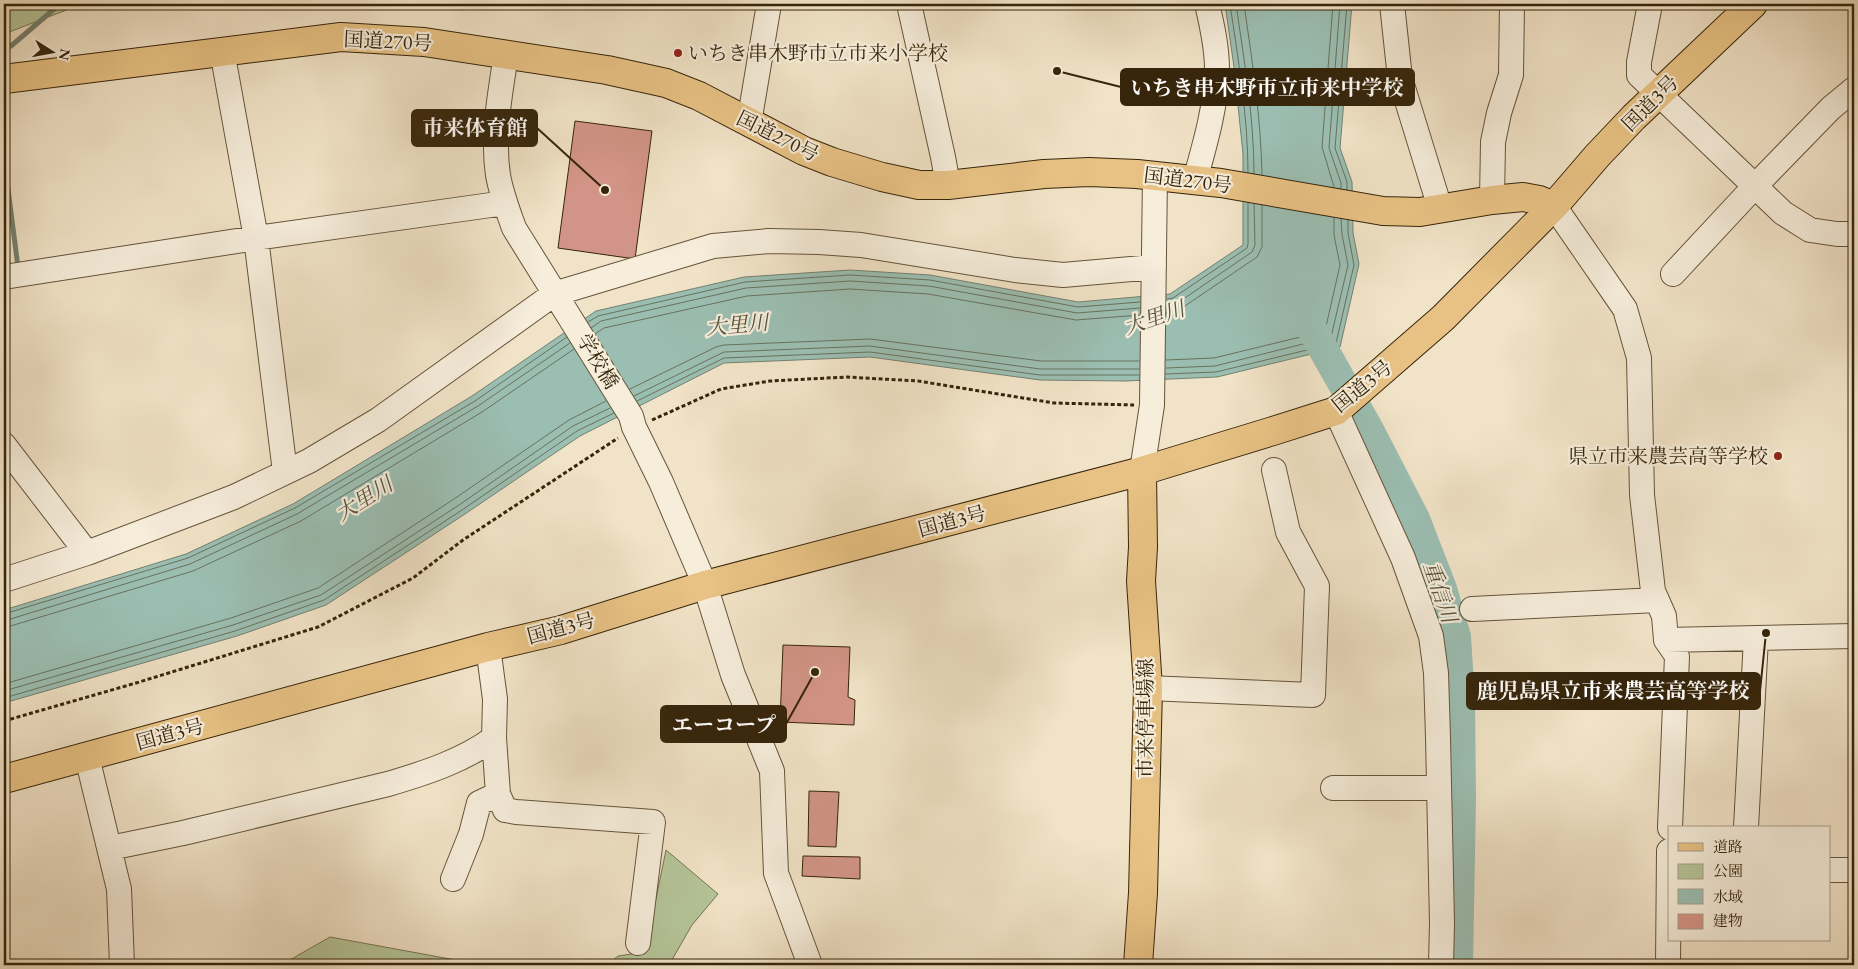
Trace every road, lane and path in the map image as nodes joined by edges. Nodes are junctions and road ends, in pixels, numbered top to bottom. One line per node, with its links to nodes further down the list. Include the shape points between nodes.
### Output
1 (769, 4): 13 (street)
2 (909, 4): 16 (street)
3 (1207, 4): 15 (street, via 1217,69 1210,127)
4 (1392, 4): 21 (street, via 1400,78)
5 (1512, 4): 18 (street, via 1511,75 1493,142)
6 (1650, 4): 12 (street, via 1639,75)
7 (1753, 4): 12 (main road, 国道3号)
8 (222, 51): 9 (main road, 国道270号, via 341,38 424,42); 10 (main road, 国道270号); 23 (street)
9 (506, 55): 13 (main road, 国道270号, via 607,70 666,83 699,96); 19 (street, 学校橋, via 496,152)
10 (4, 79)
11 (1854, 89): 17 (street, via 1831,108)
12 (1658, 94): 17 (street); 20 (main road, 国道3号, via 1597,156)
13 (748, 123): 16 (main road, 国道270号, via 832,162 919,185)
14 (1155, 176): 15 (main road, 国道270号); 16 (main road, 国道270号, via 1071,173); 24 (street)
15 (1195, 180): 21 (main road, 国道270号, via 1357,208 1400,212)
16 (948, 184)
17 (1755, 186): 22 (street, via 1783,213 1810,230); 25 (street)
18 (1492, 200): 20 (main road, 国道270号, via 1530,197); 21 (main road, 国道270号)
19 (505, 203): 23 (street); 27 (street, 学校橋, via 514,228)
20 (1554, 206): 29 (main road, 国道3号, via 1443,318); 38 (street, via 1625,309 1639,358 1642,495 1653,591)
21 (1440, 208)
22 (1854, 234)
23 (256, 238): 26 (street); 34 (street)
24 (1154, 271): 27 (street, via 1063,275 862,245 769,241 712,246); 28 (street)
25 (1673, 274)
26 (4, 277)
27 (559, 300): 30 (street, 学校橋); 34 (street, via 378,420)
28 (1152, 400): 30 (path, via 1054,403 918,381 847,377 770,381 721,389); 33 (street)
29 (1336, 410): 33 (main road, 国道3号); 50 (street, via 1403,558 1431,636 1436,673)
30 (632, 422): 37 (street, 学校橋); 45 (path, via 413,578 318,627)
31 (4, 445): 35 (street)
32 (1274, 470): 44 (street, via 1288,532 1318,586 1313,695)
33 (1142, 471): 37 (main road, 国道3号); 44 (main road, 市来停車場線, via 1141,581)
34 (285, 472): 35 (street, via 234,497)
35 (87, 553): 36 (street)
36 (4, 580)
37 (705, 585): 43 (main road, 国道3号, via 561,630); 61 (street, 学校橋, via 733,675 772,771 776,873)
38 (1657, 600): 39 (street); 42 (street, via 1664,616)
39 (1472, 609)
40 (1854, 636): 41 (street)
41 (1756, 638): 42 (street); 53 (street)
42 (1666, 640): 52 (street, via 1676,656)
43 (488, 647): 46 (street, via 495,699); 47 (main road, 国道3号)
44 (1148, 688): 62 (main road, 市来停車場線)
45 (4, 721)
46 (494, 738): 51 (street); 54 (street, via 477,751 417,776)
47 (87, 757): 48 (main road, 国道3号); 54 (street)
48 (4, 779)
49 (1333, 788): 50 (street)
50 (1438, 788): 63 (street)
51 (498, 794): 57 (street, via 479,803 471,834); 58 (street, via 505,810 516,812 652,822)
52 (1670, 826)
53 (1746, 826)
54 (110, 848): 60 (street, via 119,889)
55 (1830, 870): 56 (street)
56 (1854, 870)
57 (452, 879)
58 (638, 942)
59 (1668, 942): 64 (street)
60 (122, 965)
61 (810, 965)
62 (1138, 965)
63 (1440, 965)
64 (1668, 965)

